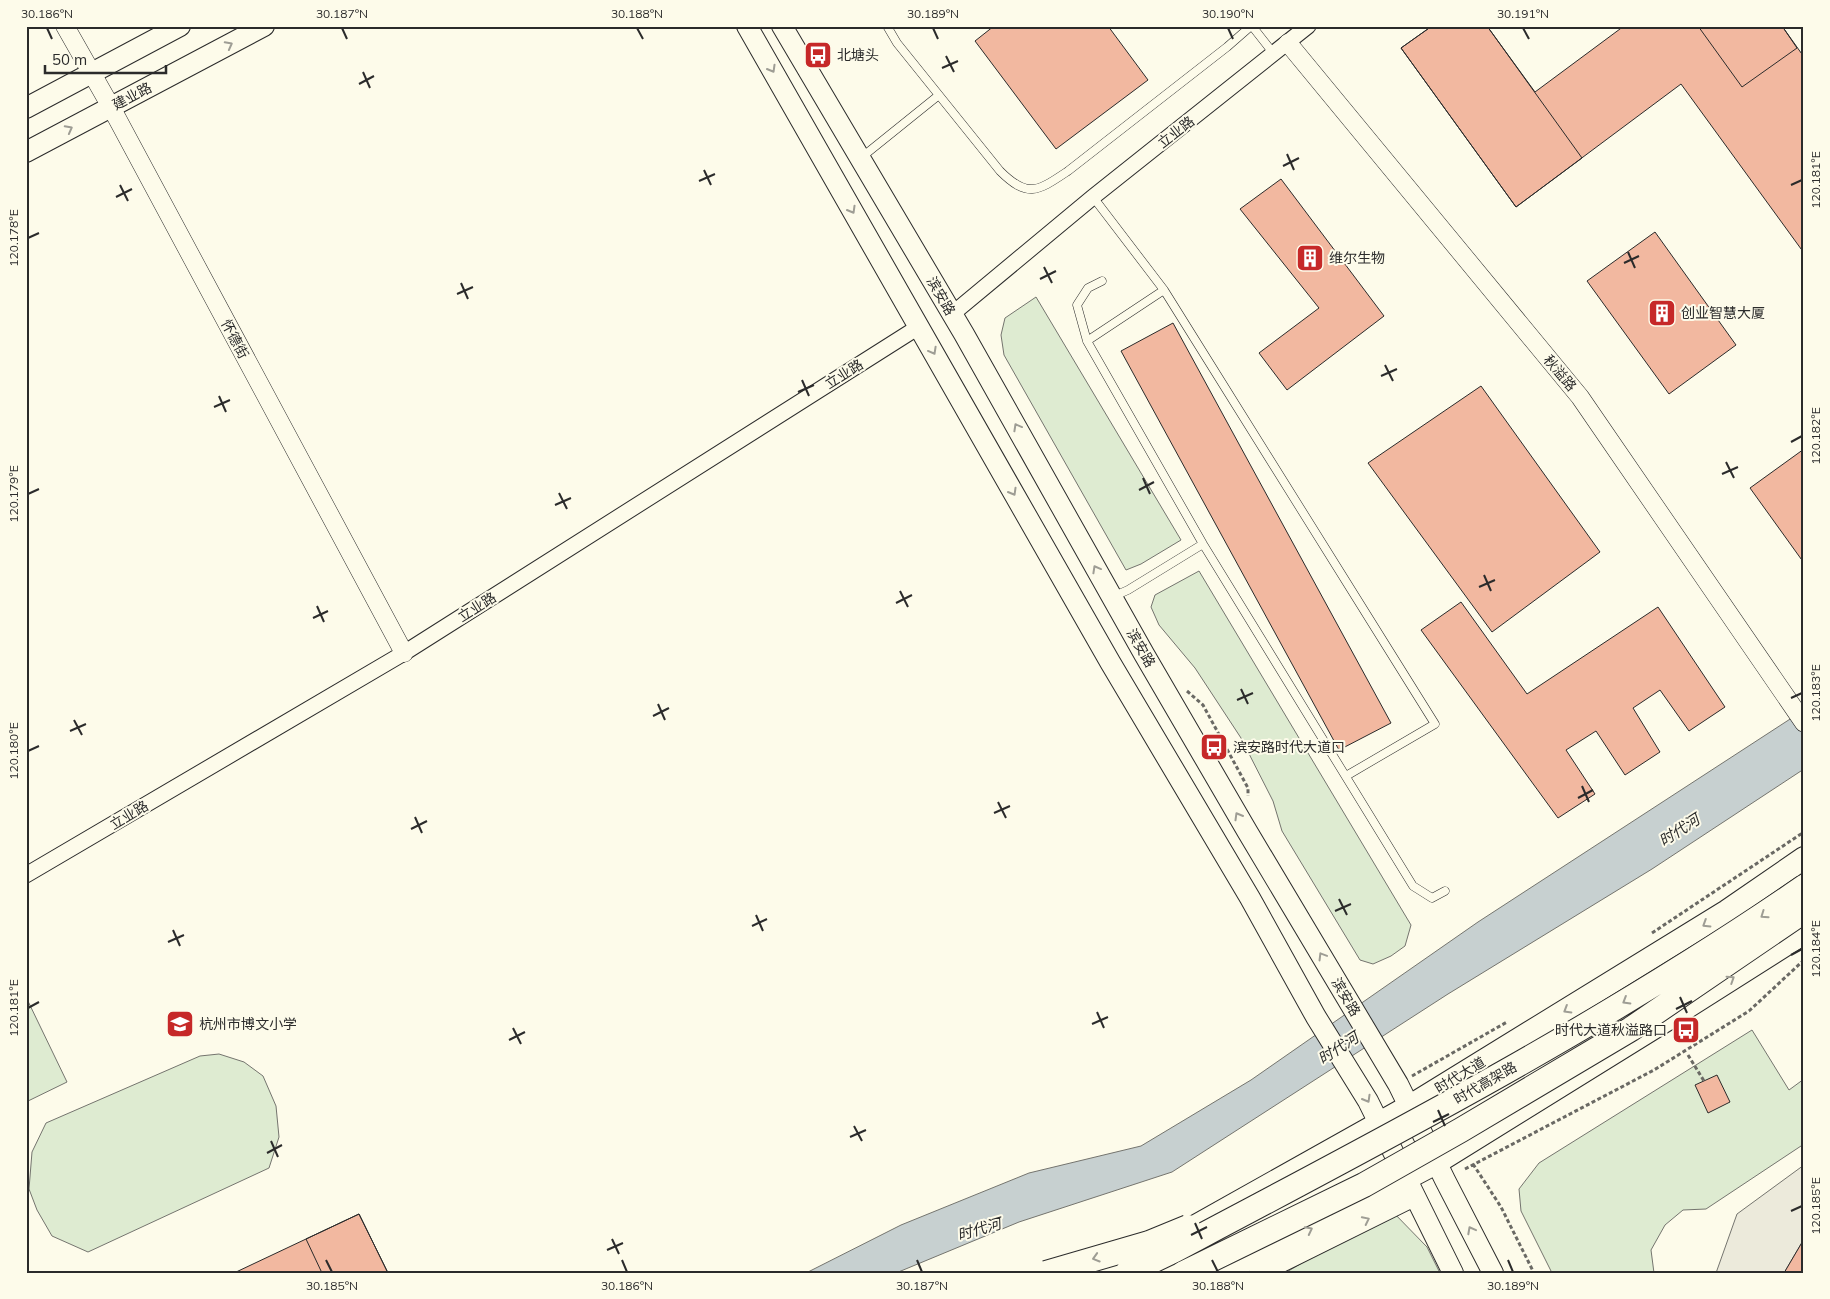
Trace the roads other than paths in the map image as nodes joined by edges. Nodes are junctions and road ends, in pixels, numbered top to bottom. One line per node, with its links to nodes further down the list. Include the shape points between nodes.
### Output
1 (65, 26): 11 (street, 怀德街)
2 (180, 26): 11 (main road)
3 (264, 26): 13 (main road, 建业路, one-way to 3)
4 (748, 26): 21 (main road, one-way to 21)
5 (782, 26): 16 (main road, 滨安路)
6 (887, 26): 12 (lane)
7 (1251, 26): 10 (lane); 12 (lane, via 1068,171 1038,189 1019,187 1010,181)
8 (1308, 26): 9 (street, 立业路)
9 (1288, 43): 10 (street, 立业路); 26 (street, 秋溢路, via 1580,396)
10 (1274, 55): 17 (street, 立业路)
11 (92, 72): 13 (street, 怀德街); 14 (main road)
12 (939, 95): 16 (lane)
13 (111, 107): 15 (main road, 建业路, one-way to 13); 25 (street, 怀德街)
14 (26, 108)
15 (26, 152)
16 (860, 158): 20 (main road, 滨安路)
17 (1093, 197): 19 (lane); 20 (street, 立业路)
18 (1102, 281): 22 (lane, via 1088,288 1077,305)
19 (1164, 290): 22 (lane); 27 (lane, via 1436,724)
20 (951, 315): 24 (main road, 滨安路, one-way to 20)
21 (920, 326): 25 (street, 立业路); 35 (main road, one-way to 35, via 1105,654)
22 (1087, 341): 23 (lane)
23 (1203, 544): 24 (lane); 27 (lane)
24 (1112, 597): 34 (main road, 滨安路, one-way to 24)
25 (404, 653): 29 (street, 立业路)
26 (1804, 723)
27 (1346, 776): 31 (lane, via 1413,886 1432,898)
28 (1804, 858): 34 (main road, 时代大道, one-way to 34, via 1727,911)
29 (26, 875)
30 (1804, 887): 38 (highway, 时代高架路, one-way to 38, bridge, via 1748,926 1624,1002 1448,1104)
31 (1445, 891)
32 (1804, 911): 39 (highway, 时代高架路, bridge, via 1631,1029 1461,1130)
33 (1804, 932): 36 (main road, one-way to 33, via 1466,1157)
34 (1409, 1106): 35 (main road, 时代大道); 36 (main road, 滨安路)
35 (1380, 1123): 37 (main road); 41 (main road, 时代大道)
36 (1440, 1171): 37 (main road); 47 (main road, 滨安路, one-way to 36)
37 (1410, 1188): 44 (main road, one-way to 37); 45 (main road, one-way to 37); 46 (main road)
38 (1290, 1189): 40 (highway, one-way to 40, bridge, via 1149,1243); 42 (highway, 时代高架路, bridge)
39 (1298, 1218): 43 (highway, 时代高架路, bridge); 44 (highway, bridge)
40 (1046, 1273)
41 (1106, 1273)
42 (1127, 1273)
43 (1184, 1273)
44 (1217, 1273)
45 (1259, 1273)
46 (1453, 1273)
47 (1494, 1273)

